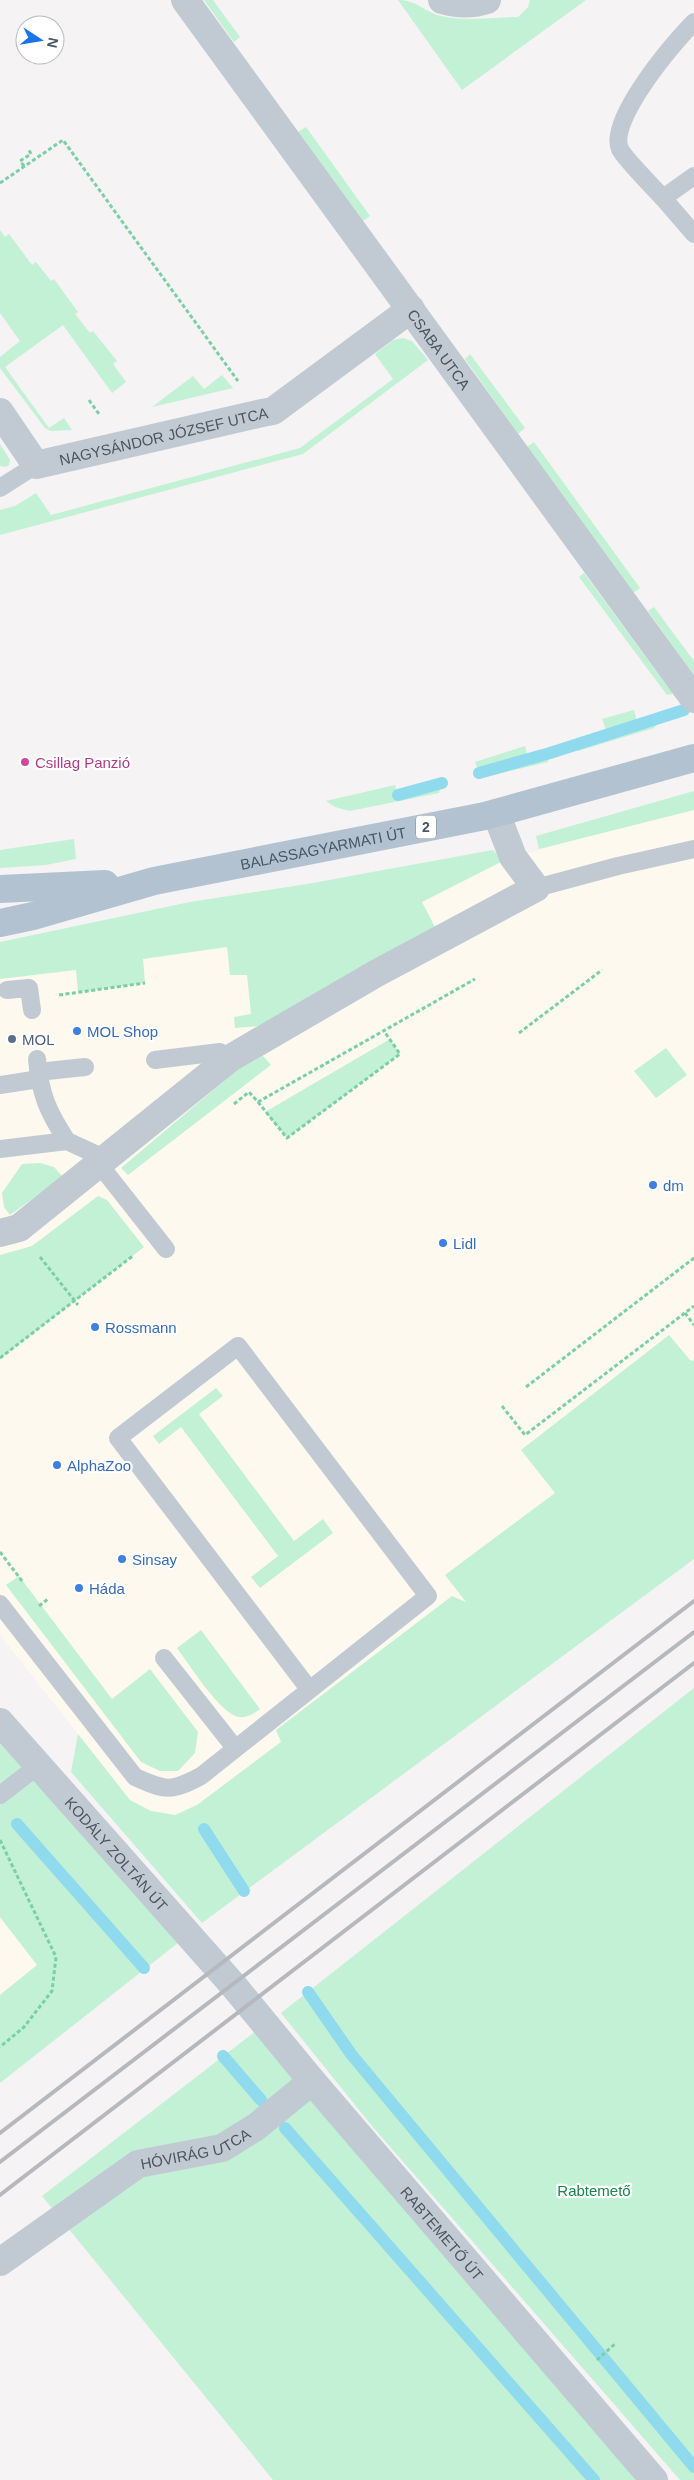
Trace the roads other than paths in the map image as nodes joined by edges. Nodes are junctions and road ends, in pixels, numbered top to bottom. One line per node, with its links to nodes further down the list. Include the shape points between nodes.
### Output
1 (185, 0): 8 (street, CSABA UTCA)
2 (442, 0): 3 (street, via 477,3)
3 (487, 0)
4 (694, 22): 6 (lane, via 666,53 630,105 618,135 620,149)
5 (694, 176): 6 (lane)
6 (663, 198): 7 (lane)
7 (694, 234)
8 (411, 309): 10 (street, NAGYSÁNDOR JÓZSEF UTCA, via 273,411); 12 (street, CSABA UTCA)
9 (0, 412): 10 (street)
10 (36, 464): 11 (lane)
11 (0, 488)
12 (694, 699)
13 (694, 758): 14 (main road, BALASSAGYARMATI ÚT / 2)
14 (496, 813): 16 (main road, BALASSAGYARMATI ÚT / 2); 17 (street, via 513,857)
15 (694, 849): 17 (lane)
16 (154, 881): 18 (main road, 2); 19 (main road, 2)
17 (536, 888): 22 (street)
18 (0, 889)
19 (0, 923)
20 (7, 990): 21 (lane, via 29,988)
21 (31, 1004)
22 (225, 1056): 23 (lane); 29 (street)
23 (155, 1060)
24 (85, 1067): 25 (lane)
25 (38, 1070): 26 (lane); 27 (lane, via 50,1116)
26 (0, 1085)
27 (67, 1141): 28 (lane); 29 (lane)
28 (0, 1149)
29 (102, 1161): 30 (street); 31 (lane)
30 (9, 1231)
31 (161, 1243)
32 (0, 1604): 36 (lane, via 135,1777 155,1786 178,1788 200,1776)
33 (164, 1658): 36 (lane)
34 (309, 1688): 34 (lane, via 428,1596 238,1346 118,1438); 36 (lane)
35 (0, 1722): 37 (street, KODÁLY ZOLTÁN ÚT)
36 (235, 1748)
37 (38, 1766): 38 (lane); 39 (street, KODÁLY ZOLTÁN ÚT)
38 (0, 1795)
39 (233, 1985): 40 (street, RABTEMETŐ ÚT)
40 (312, 2081): 41 (street, HÓVIRÁG UTCA, via 256,2127 222,2148 138,2164); 42 (street, RABTEMETŐ ÚT)
41 (0, 2262)
42 (654, 2480)

